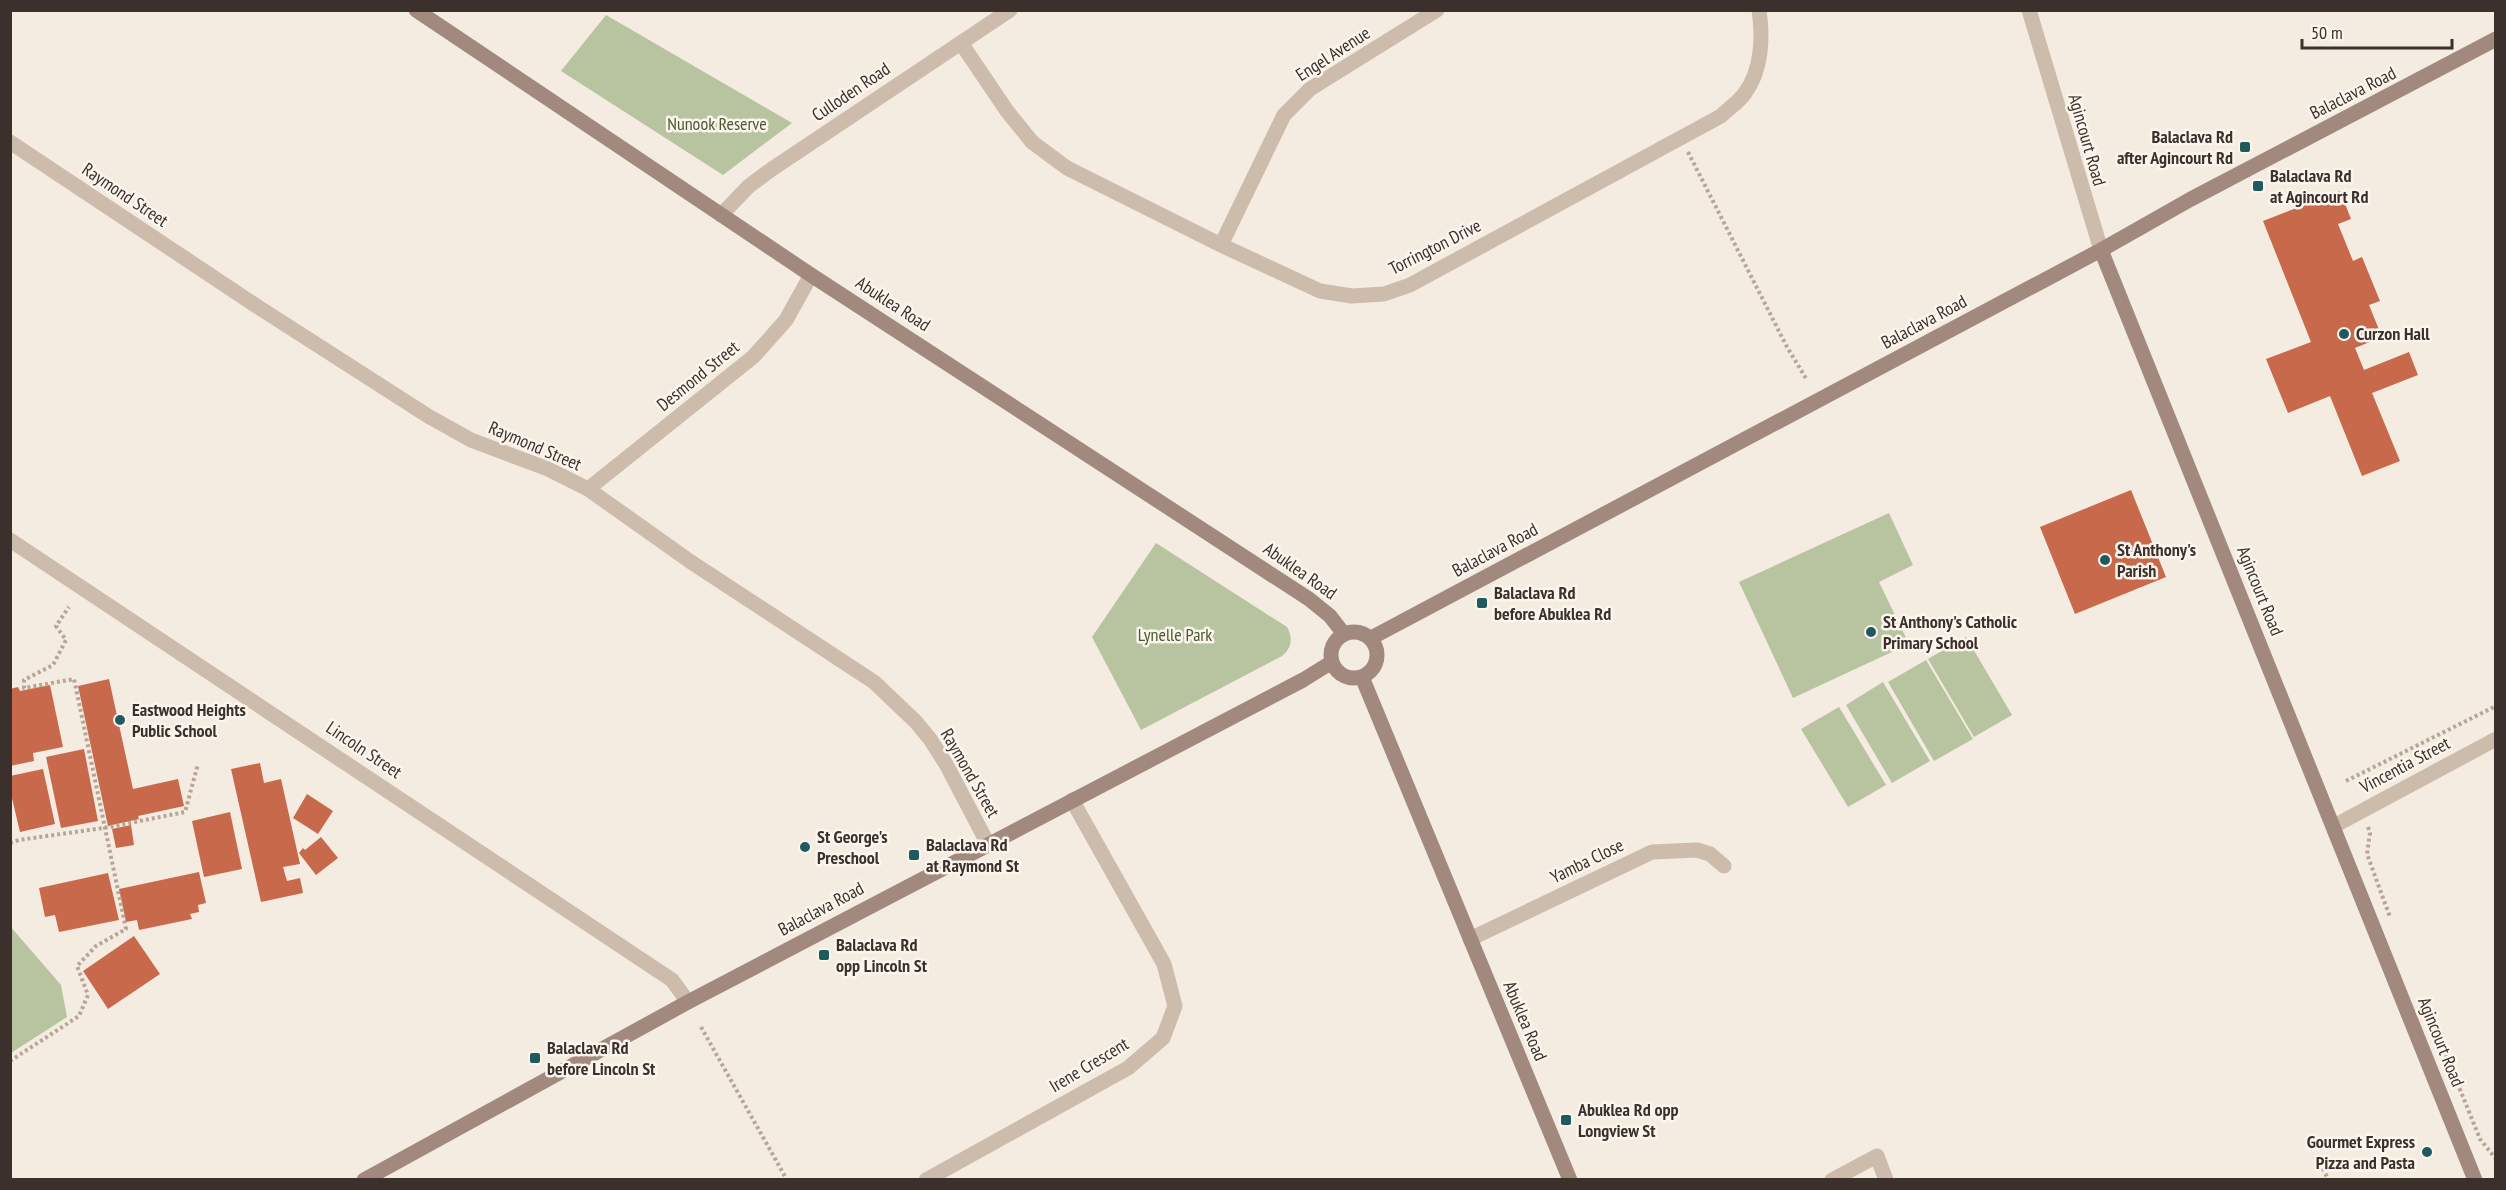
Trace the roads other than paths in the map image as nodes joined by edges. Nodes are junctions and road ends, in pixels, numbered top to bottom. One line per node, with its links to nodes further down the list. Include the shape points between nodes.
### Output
1 (416, 10): 9 (street, Abuklea Road)
2 (1010, 10): 7 (street, Culloden Road)
3 (1437, 10): 10 (street, Engel Avenue, via 1310,89 1284,115)
4 (1759, 10): 10 (street, Torrington Drive, via 1763,34 1757,67 1745,93 1721,116 1410,285 1383,294 1352,296 1320,291)
5 (2029, 10): 11 (street, Agincourt Road)
6 (2496, 39): 11 (street, Balaclava Road)
7 (961, 42): 9 (street, Culloden Road, via 772,169); 10 (street, Torrington Drive, via 1032,142 1067,168)
8 (10, 142): 13 (street, Raymond Street, via 436,421 471,440)
9 (721, 215): 12 (street, Abuklea Road)
10 (1221, 245)
11 (2101, 250): 16 (street, Balaclava Road); 21 (street, Agincourt Road)
12 (811, 275): 13 (street, Desmond Street, via 786,320 753,357); 15 (street, Abuklea Road, via 1309,598)
13 (588, 489): 22 (street, Raymond Street, via 691,562 837,656 888,695 930,739)
14 (10, 540): 25 (street, Lincoln Street, via 662,973)
15 (1344, 634): 16 (street, via 1355,632); 17 (street, via 1333,645)
16 (1371, 639): 18 (street, via 1377,660 1369,674)
17 (1332, 662): 18 (street, via 1339,674); 20 (street, Balaclava Road)
18 (1362, 677): 24 (street, Abuklea Road)
19 (2496, 739): 21 (street, Vincentia Street)
20 (1072, 800): 22 (street, Balaclava Road); 28 (street, Irene Crescent, via 1164,964 1175,1006 1163,1038 1128,1068)
21 (2334, 826): 31 (street, Agincourt Road)
22 (988, 844): 25 (street, Balaclava Road)
23 (1724, 866): 24 (street, Yamba Close, via 1710,854 1697,850 1652,852)
24 (1470, 939): 26 (street, Abuklea Road)
25 (688, 1002): 27 (street, Balaclava Road)
26 (1565, 1178)
27 (364, 1179)
28 (926, 1179)
29 (1832, 1179): 30 (street, via 1877,1156)
30 (1886, 1179)
31 (2475, 1179)

